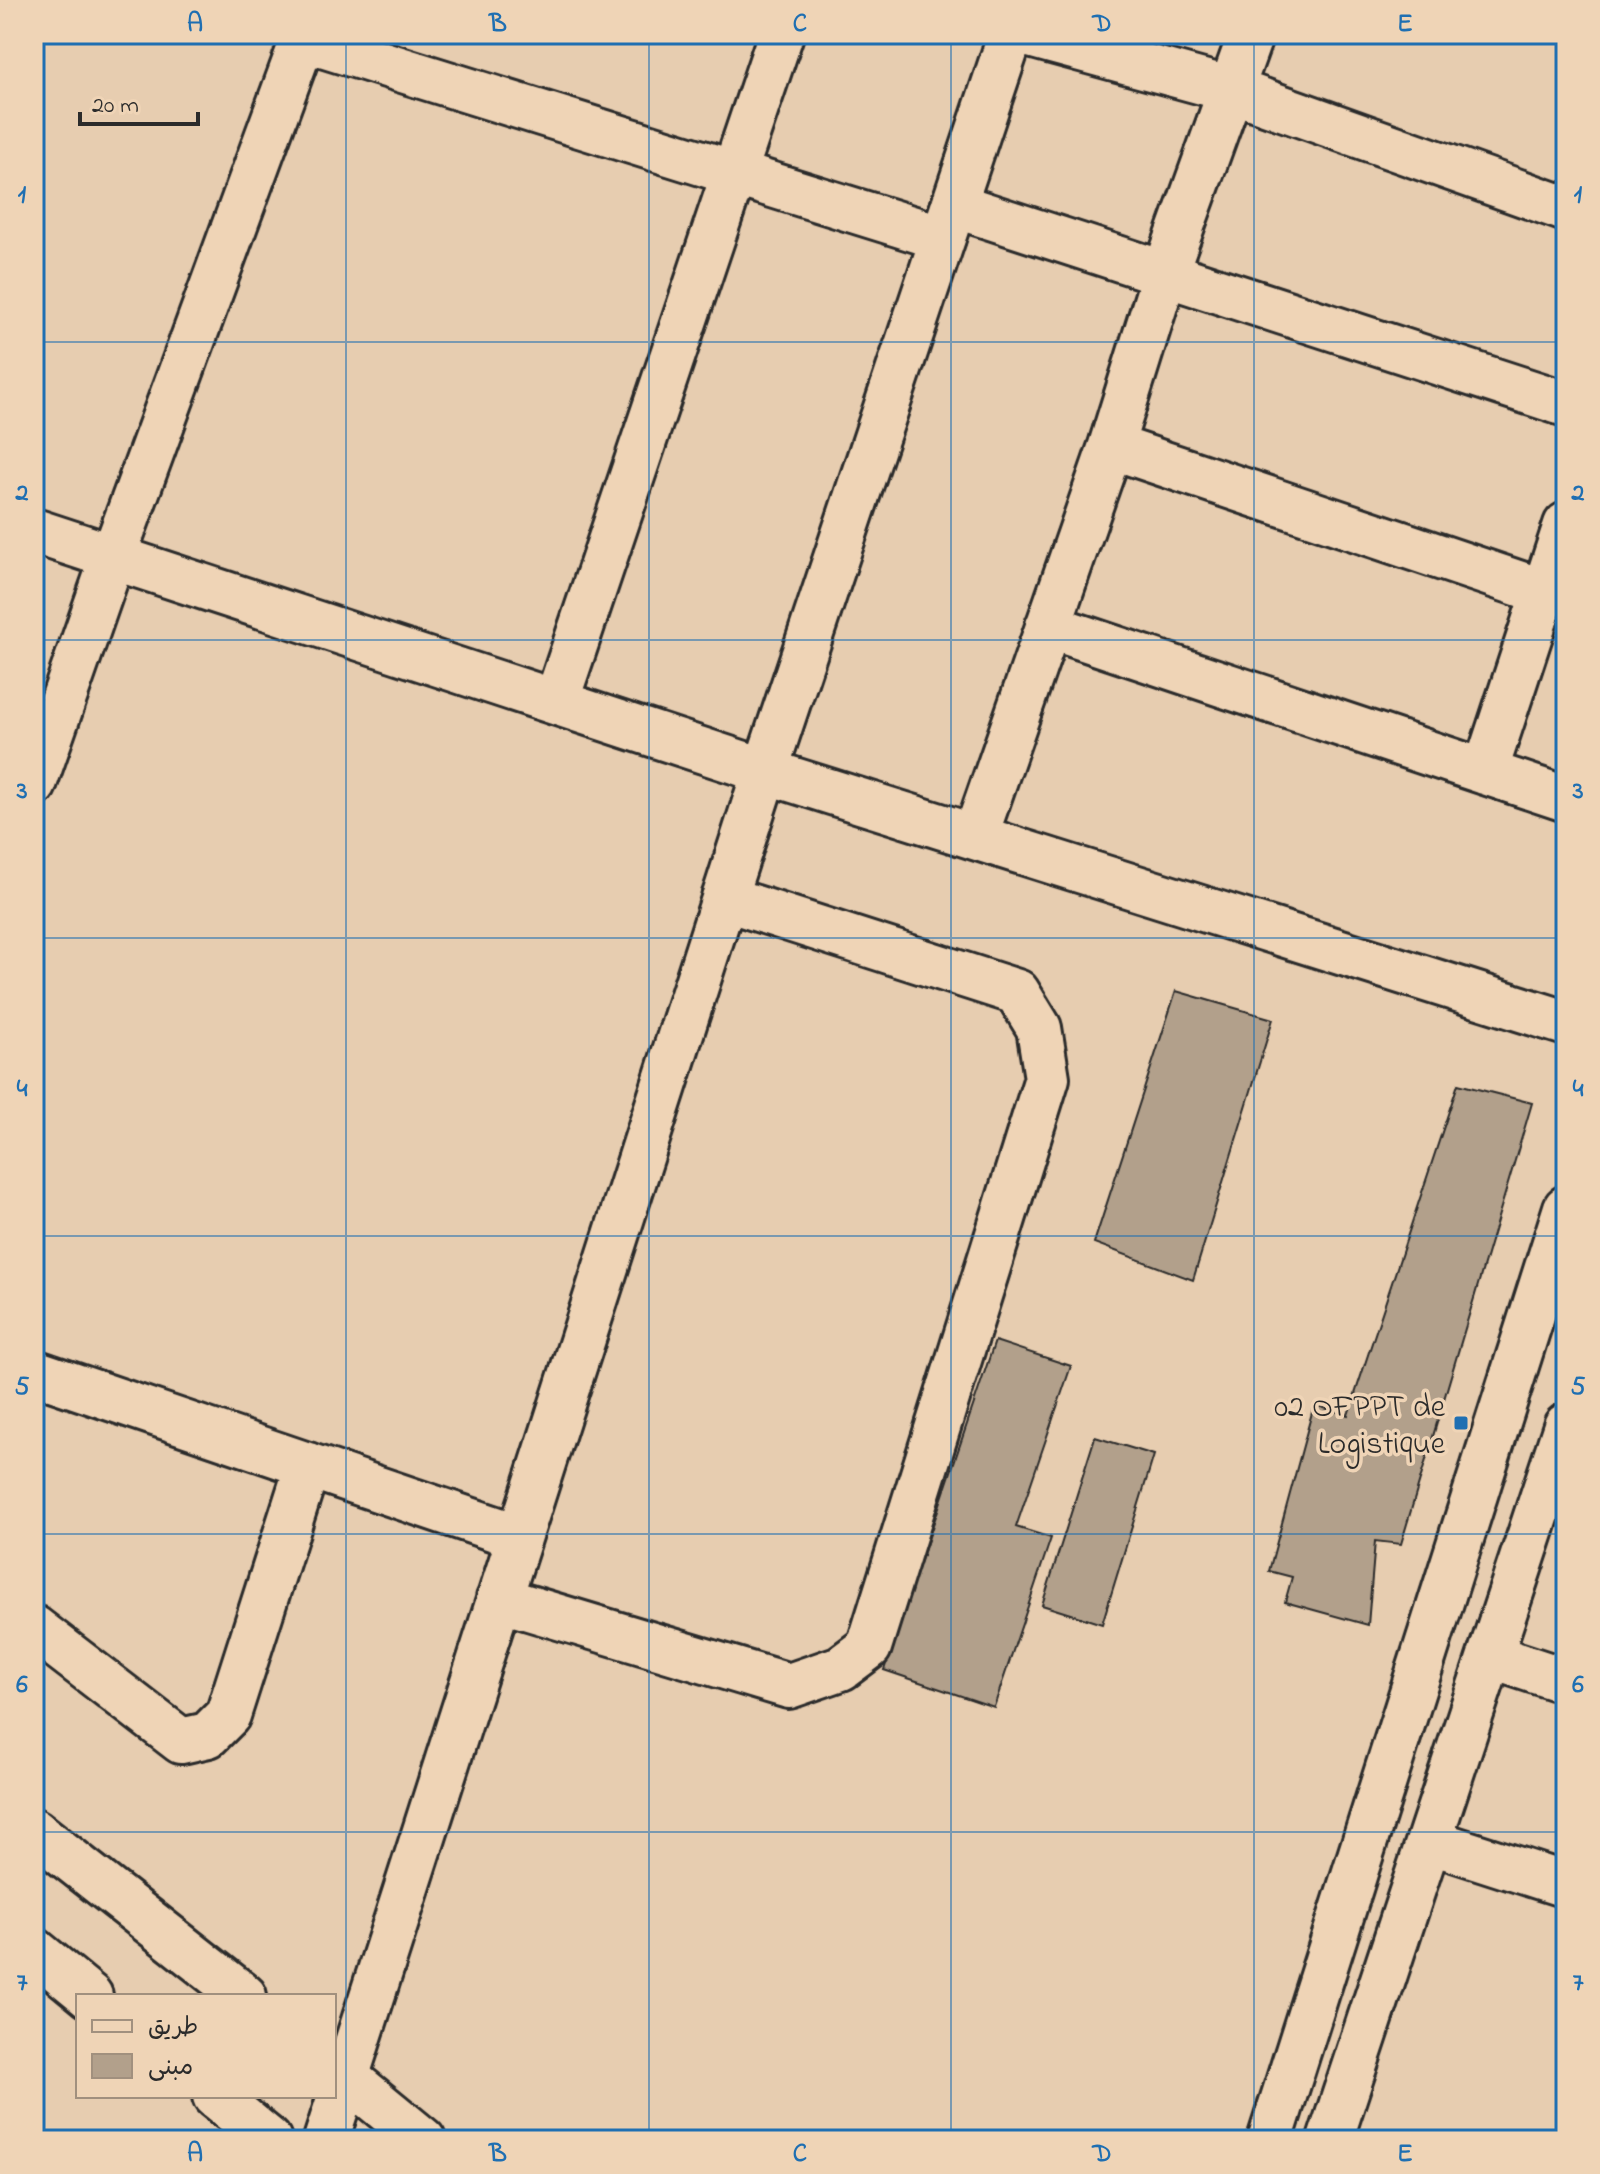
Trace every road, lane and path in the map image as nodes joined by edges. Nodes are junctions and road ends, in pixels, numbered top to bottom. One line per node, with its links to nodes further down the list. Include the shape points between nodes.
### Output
1 (781, 34): 7 (street)
2 (1011, 34): 9 (street)
3 (1026, 34): 6 (street)
4 (1251, 34): 6 (street)
5 (304, 37): 7 (street); 15 (street)
6 (1232, 90): 8 (street); 10 (street)
7 (734, 173): 9 (street); 18 (street)
8 (1566, 209)
9 (948, 221): 10 (street); 19 (street)
10 (1165, 273): 11 (street); 12 (street)
11 (1566, 404)
12 (1111, 446): 16 (street); 17 (street)
13 (1566, 525): 16 (street)
14 (34, 531): 15 (street)
15 (113, 557): 18 (street); 21 (street)
16 (1544, 592): 20 (street)
17 (1048, 626): 20 (street); 23 (street)
18 (556, 702): 19 (street)
19 (765, 771): 23 (street); 24 (street)
20 (1485, 772): 22 (street)
21 (34, 784)
22 (1566, 799)
23 (975, 837): 25 (street)
24 (724, 898): 30 (street); 31 (street, via 1017,992 1039,1028 1047,1078 869,1647 841,1668 789,1686)
25 (1566, 1023)
26 (1566, 1208): 47 (street)
27 (34, 1372): 29 (street)
28 (1566, 1426): 33 (street)
29 (308, 1465): 30 (street); 32 (street, via 228,1715 208,1735 181,1741)
30 (519, 1537): 31 (street)
31 (499, 1599): 41 (street)
32 (34, 1628)
33 (1490, 1656): 34 (street); 36 (street)
34 (1566, 1681)
35 (34, 1831): 40 (street)
36 (1429, 1841): 37 (street); 48 (street)
37 (1566, 1885)
38 (34, 1950): 39 (street)
39 (88, 1994)
40 (241, 1994)
41 (340, 2072): 46 (street)
42 (217, 2098): 44 (street)
43 (335, 2098): 45 (street)
44 (269, 2140)
45 (326, 2140)
46 (423, 2140)
47 (1270, 2140)
48 (1330, 2140)

